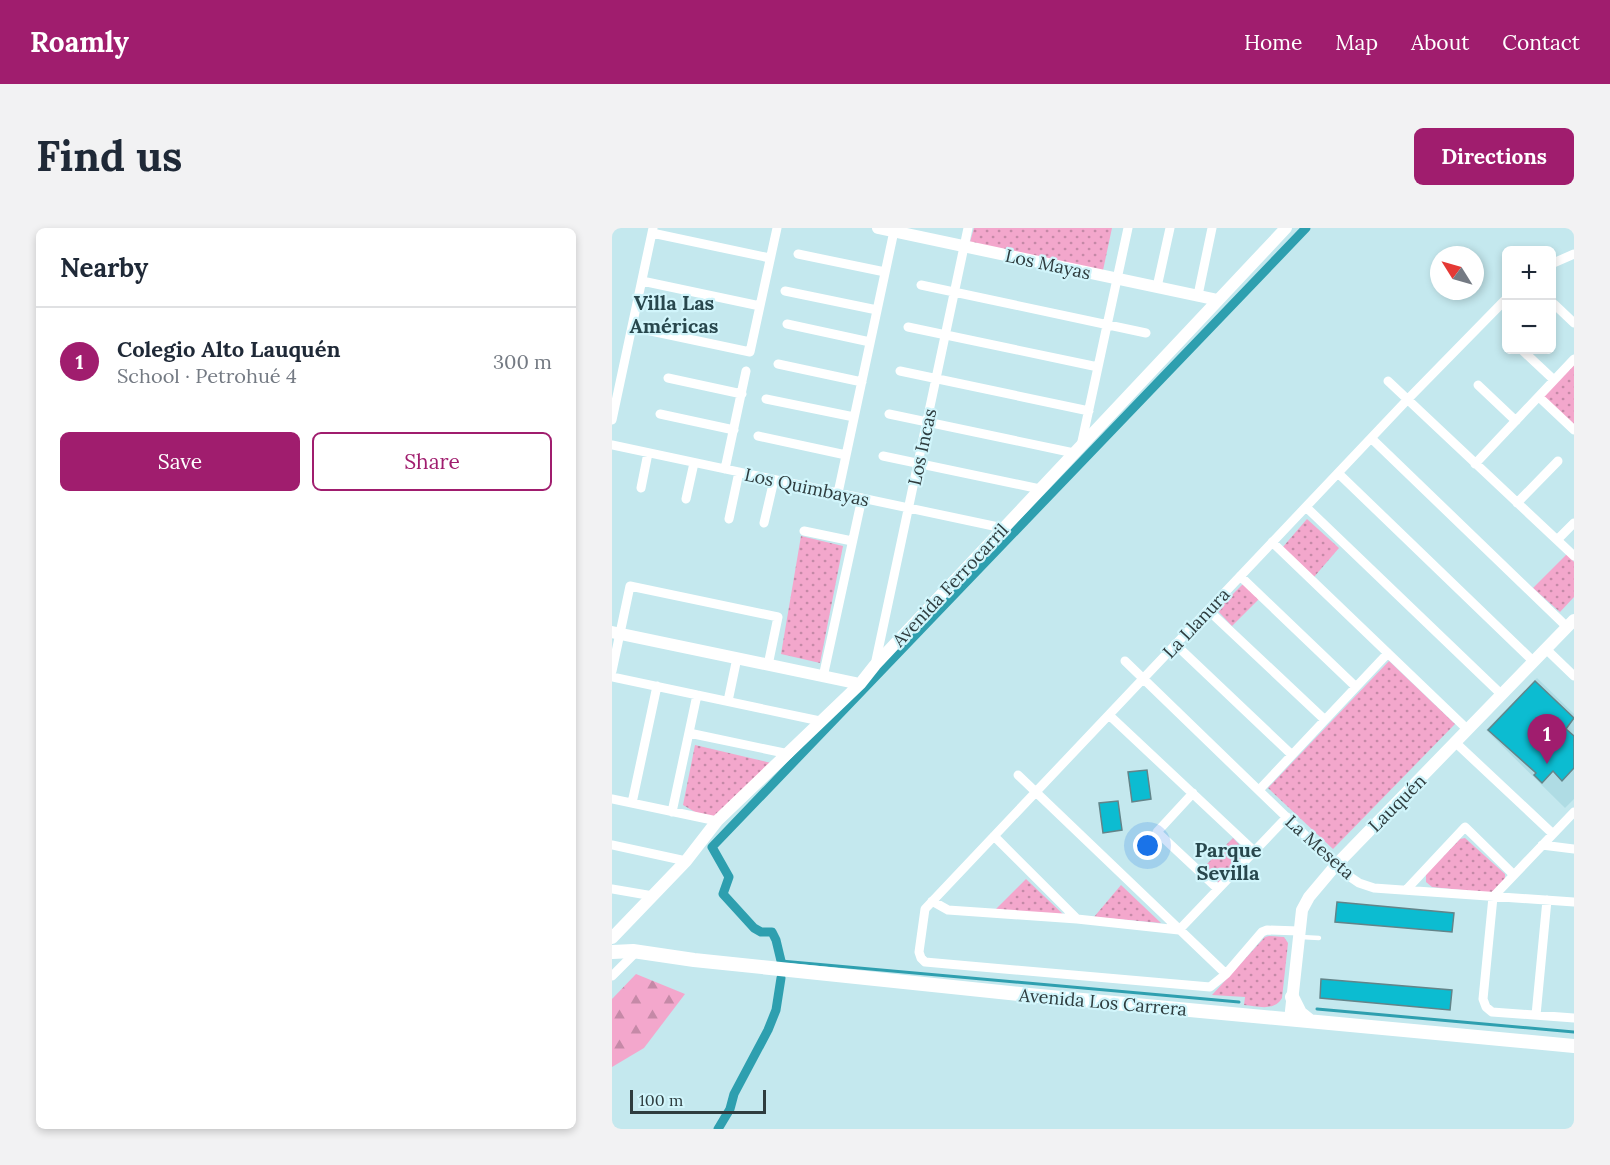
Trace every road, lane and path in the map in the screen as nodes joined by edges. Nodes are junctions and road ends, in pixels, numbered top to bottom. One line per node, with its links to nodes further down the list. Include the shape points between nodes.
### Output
1 (777, 228): 13 (street)
2 (878, 228): 9 (street, Los Mayas)
3 (968, 228): 10 (street, Los Incas)
4 (1128, 228): 16 (street)
5 (1170, 228): 19 (street)
6 (1212, 228): 22 (street)
7 (1286, 228): 23 (street, Avenida Ferrocarril)
8 (653, 230): 13 (street); 17 (street)
9 (894, 231): 10 (street, Los Mayas); 15 (street)
10 (964, 246): 16 (street, Los Mayas); 21 (street, Los Incas)
11 (798, 254): 15 (street)
12 (1574, 255): 14 (street)
13 (770, 258): 25 (street)
14 (1556, 262)
15 (885, 273): 27 (street)
16 (1117, 278): 19 (street, Los Mayas); 30 (street)
17 (642, 281): 25 (street); 31 (street)
18 (921, 285): 21 (street)
19 (1157, 287): 22 (street, Los Mayas)
20 (785, 291): 27 (street)
21 (955, 292): 30 (street); 34 (street, Los Incas)
22 (1197, 295): 23 (street, Los Mayas)
23 (1218, 300): 66 (street, Avenida Ferrocarril)
24 (1505, 300): 53 (street, La Llanura)
25 (760, 306): 31 (street, via 750,352)
26 (1556, 306): 28 (street)
27 (877, 310): 35 (street)
28 (1574, 323)
29 (787, 324): 35 (street)
30 (1107, 324): 33 (street); 39 (street)
31 (632, 327): 41 (street)
32 (908, 327): 34 (street)
33 (1146, 333)
34 (946, 335): 39 (street); 45 (street, Los Incas)
35 (870, 342): 48 (street)
36 (1526, 354): 46 (street)
37 (1574, 359): 46 (street)
38 (778, 364): 48 (street)
39 (1098, 367): 54 (street)
40 (612, 369): 41 (street)
41 (622, 371): 58 (street)
42 (746, 371): 50 (street)
43 (900, 371): 45 (street)
44 (668, 378): 50 (street)
45 (936, 378): 54 (street); 60 (street, Los Incas)
46 (1554, 380): 51 (street)
47 (1388, 381): 53 (street)
48 (862, 382): 57 (street)
49 (1478, 385): 59 (street)
50 (742, 394): 62 (street)
51 (1539, 397): 59 (street); 61 (street)
52 (766, 399): 57 (street)
53 (1408, 399): 64 (street, La Llanura); 73 (street)
54 (1089, 411): 66 (street)
55 (660, 414): 62 (street)
56 (889, 414): 60 (street)
57 (854, 417): 68 (street)
58 (612, 420)
59 (1516, 421): 73 (street)
60 (927, 422): 66 (street); 72 (street, Los Incas)
61 (1574, 429)
62 (734, 430): 74 (street)
63 (758, 436): 68 (street)
64 (1371, 438): 76 (street, La Llanura); 97 (street)
65 (612, 445): 67 (street, Los Quimbayas)
66 (1078, 449): 79 (street, Avenida Ferrocarril)
67 (648, 453): 71 (street, Los Quimbayas); 78 (street)
68 (846, 454): 80 (street)
69 (883, 456): 72 (street)
70 (1558, 461): 83 (street)
71 (694, 463): 74 (street, Los Quimbayas); 82 (street)
72 (918, 463): 79 (street); 85 (street, Los Incas)
73 (1475, 464): 83 (street)
74 (725, 469): 75 (street, Los Quimbayas)
75 (739, 472): 77 (street, Los Quimbayas); 86 (street)
76 (1338, 473): 84 (street, La Llanura); 104 (street)
77 (774, 480): 80 (street, Los Quimbayas); 87 (street)
78 (641, 488)
79 (1040, 489): 89 (street, Avenida Ferrocarril)
80 (838, 493): 81 (street, Los Quimbayas)
81 (862, 498): 85 (street, Los Quimbayas); 92 (street)
82 (686, 499)
83 (1517, 503): 91 (street)
84 (1305, 507): 93 (street, La Llanura); 116 (street)
85 (909, 508): 89 (street, Los Quimbayas); 106 (street, Los Incas)
86 (729, 519)
87 (764, 523)
88 (1574, 523): 91 (street)
89 (1003, 528): 106 (street, Avenida Ferrocarril)
90 (804, 531): 92 (street)
91 (1557, 540): 94 (street)
92 (852, 541): 110 (street)
93 (1272, 542): 95 (street, La Llanura); 101 (street)
94 (1574, 556)
95 (1240, 576): 96 (street, La Llanura); 114 (street)
96 (1208, 610): 99 (street, La Llanura); 119 (street)
97 (1571, 623): 100 (street, Lauquén)
98 (616, 633): 102 (street); 105 (street, via 630,586 778,617); 107 (street)
99 (1175, 644): 111 (street, La Llanura); 125 (street)
100 (1546, 650): 104 (street, Lauquén); 108 (street)
101 (1388, 653): 114 (street); 121 (street)
102 (737, 658): 105 (street); 117 (street)
103 (1125, 661): 111 (street, La Meseta)
104 (1534, 662): 116 (street, Lauquén)
105 (768, 665): 110 (street)
106 (875, 665): 112 (street, Avenida Ferrocarril)
107 (612, 671)
108 (1574, 676)
109 (612, 677): 113 (street)
110 (823, 677): 112 (street)
111 (1143, 678): 118 (street, La Llanura); 127 (street, La Meseta)
112 (860, 684): 120 (street, Avenida Ferrocarril)
113 (657, 686): 115 (street); 131 (street)
114 (1356, 687): 119 (street)
115 (698, 695): 117 (street); 122 (street)
116 (1502, 695): 121 (street, Lauquén)
117 (728, 701): 120 (street)
118 (1109, 715): 128 (street, La Llanura); 129 (street)
119 (1325, 720): 125 (street)
120 (820, 721): 124 (street, Avenida Ferrocarril)
121 (1468, 730): 123 (street, Lauquén)
122 (689, 733): 124 (street); 132 (street)
123 (1456, 743): 136 (street); 143 (street, Lauquén)
124 (789, 754): 135 (street, Avenida Ferrocarril)
125 (1292, 755): 127 (street)
126 (1018, 775): 128 (street)
127 (1259, 790): 134 (street, La Meseta)
128 (1035, 792): 137 (street, La Llanura); 154 (street)
129 (1193, 794): 141 (street); 146 (street, via 1157,831)
130 (612, 799): 131 (street)
131 (632, 803): 132 (street)
132 (672, 812): 135 (street)
133 (1574, 812): 136 (street)
134 (1287, 817): 141 (street); 143 (street, La Meseta)
135 (717, 821): 142 (street, Avenida Ferrocarril)
136 (1553, 834): 139 (street)
137 (994, 836): 151 (street, La Llanura); 153 (street)
138 (612, 845): 142 (street)
139 (1542, 846): 140 (street); 144 (street)
140 (1574, 849)
141 (1254, 851): 146 (street)
142 (686, 861): 148 (street, Avenida Ferrocarril)
143 (1336, 865): 147 (street, La Meseta, via 1366,886); 155 (street, Lauquén, via 1305,903)
144 (1514, 875): 147 (street, via 1465,827); 149 (street)
145 (612, 889): 148 (street)
146 (1218, 889): 154 (street)
147 (1406, 890): 149 (street, La Meseta)
148 (653, 896): 157 (street, Avenida Ferrocarril)
149 (1493, 897): 150 (street, La Meseta); 163 (street, via 1483,999 1492,1012)
150 (1547, 900): 152 (street, La Meseta); 163 (street)
151 (932, 901): 153 (street, via 948,910); 160 (street, La Llanura, via 925,909 920,952 925,962 1210,987)
152 (1574, 903)
153 (1077, 919): 154 (street)
154 (1179, 930): 160 (street)
155 (1299, 934): 156 (lane); 160 (street, via 1262,932); 162 (street, Lauquén)
156 (1319, 938)
157 (612, 940): 158 (main road, Avenida Los Carrera)
158 (634, 951): 159 (main road, Avenida Los Carrera); 161 (street); 164 (main road, Avenida Los Carrera, via 705,962)
159 (612, 952)
160 (1226, 974)
161 (612, 976)
162 (1292, 998): 164 (main road); 166 (street, Lauquén); 167 (main road)
163 (1536, 1016): 165 (street)
164 (1270, 1018): 166 (main road, Avenida Los Carrera)
165 (1574, 1018)
166 (1290, 1020): 167 (main road, Avenida Los Carrera)
167 (1310, 1021): 168 (main road, Avenida Los Carrera)
168 (1574, 1046)

